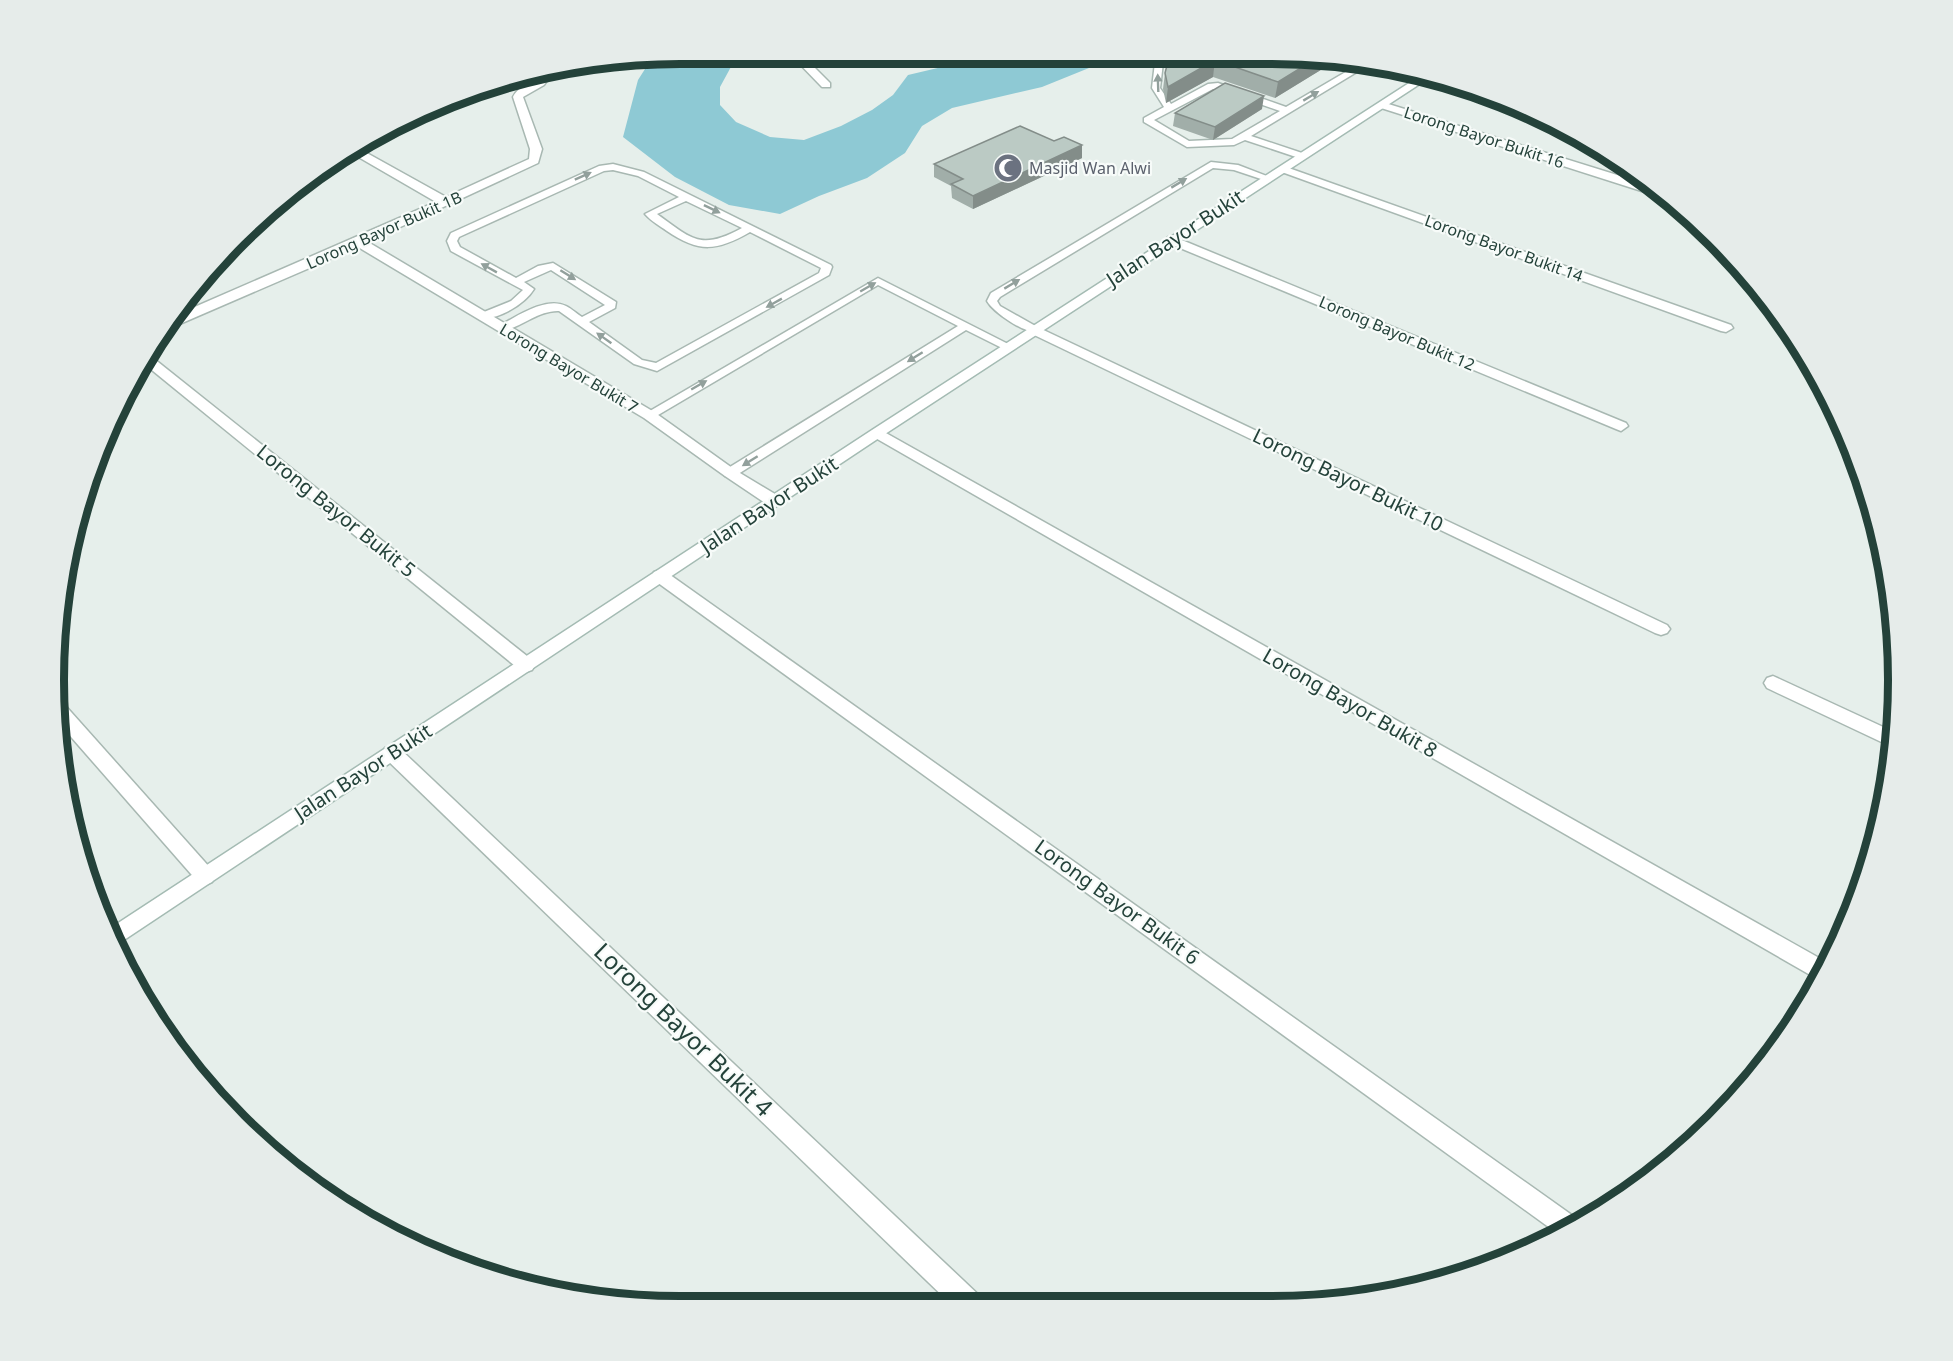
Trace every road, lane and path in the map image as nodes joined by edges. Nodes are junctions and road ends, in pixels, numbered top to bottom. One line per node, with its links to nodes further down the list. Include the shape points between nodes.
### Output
1 (805, 64): 6 (street)
2 (1159, 64): 8 (lane, one-way to 2, via 1156,88)
3 (1354, 70): 9 (lane, one-way to 3)
4 (542, 80): 17 (street, Lorong Bayor Bukit 1B, via 518,98 536,149 534,161)
5 (1418, 82): 7 (street, Jalan Bayor Bukit)
6 (826, 85)
7 (1382, 105): 12 (street, Jalan Bayor Bukit); 15 (street, Lorong Bayor Bukit 16)
8 (1169, 108): 9 (lane, via 1218,86); 10 (lane, via 1147,120 1187,144 1234,142)
9 (1287, 110): 10 (lane)
10 (1243, 136): 12 (lane)
11 (361, 154): 17 (street)
12 (1302, 156): 13 (street, Jalan Bayor Bukit)
13 (1283, 169): 14 (street, Jalan Bayor Bukit); 29 (street, Lorong Bayor Bukit 14)
14 (1267, 178): 19 (street, Jalan Bayor Bukit); 30 (lane, one-way to 14, via 996,308 992,301 995,295 1211,165 1235,166)
15 (1639, 186)
16 (686, 196): 18 (lane, one-way to 18); 18 (lane, via 650,214 705,245 714,245); 21 (lane, one-way to 16, via 455,249 455,235 602,168 641,174)
17 (447, 203): 20 (street, Lorong Bayor Bukit 1B)
18 (750, 228): 26 (lane, one-way to 26, via 827,267 824,275 657,367 639,362)
19 (1172, 240): 30 (street, Jalan Bayor Bukit); 34 (street, Lorong Bayor Bukit 12)
20 (359, 242): 24 (street, Lorong Bayor Bukit 7); 25 (street, Lorong Bayor Bukit 1B)
21 (516, 282): 22 (lane); 26 (lane, one-way to 26, via 553,266 610,302 611,306)
22 (537, 294): 23 (lane); 24 (lane)
23 (562, 308): 26 (lane); 28 (lane, via 534,312)
24 (483, 316): 28 (street, Lorong Bayor Bukit 7)
25 (184, 317)
26 (581, 322)
27 (965, 326): 31 (lane); 33 (lane, one-way to 27, via 878,281); 36 (lane, one-way to 36)
28 (503, 328): 33 (street, Lorong Bayor Bukit 7)
29 (1726, 328)
30 (1035, 330): 31 (street, Jalan Bayor Bukit); 39 (street, Lorong Bayor Bukit 10)
31 (1008, 347): 35 (street, Jalan Bayor Bukit)
32 (153, 363): 40 (street, Lorong Bayor Bukit 5)
33 (649, 415): 36 (street, Lorong Bayor Bukit 7)
34 (1621, 426)
35 (877, 433): 37 (street, Jalan Bayor Bukit); 47 (street, Lorong Bayor Bukit 8)
36 (730, 473): 37 (street, Lorong Bayor Bukit 7)
37 (774, 501): 38 (street, Jalan Bayor Bukit)
38 (660, 576): 40 (street, Jalan Bayor Bukit); 48 (street, Lorong Bayor Bukit 6)
39 (1661, 629)
40 (526, 665): 44 (street, Jalan Bayor Bukit)
41 (1773, 683): 43 (street)
42 (66, 718): 45 (street)
43 (1885, 736)
44 (392, 753): 45 (street, Jalan Bayor Bukit); 49 (street, Lorong Bayor Bukit 4)
45 (205, 876): 46 (street, Jalan Bayor Bukit)
46 (119, 933)
47 (1817, 968)
48 (1564, 1223)
49 (961, 1296)

